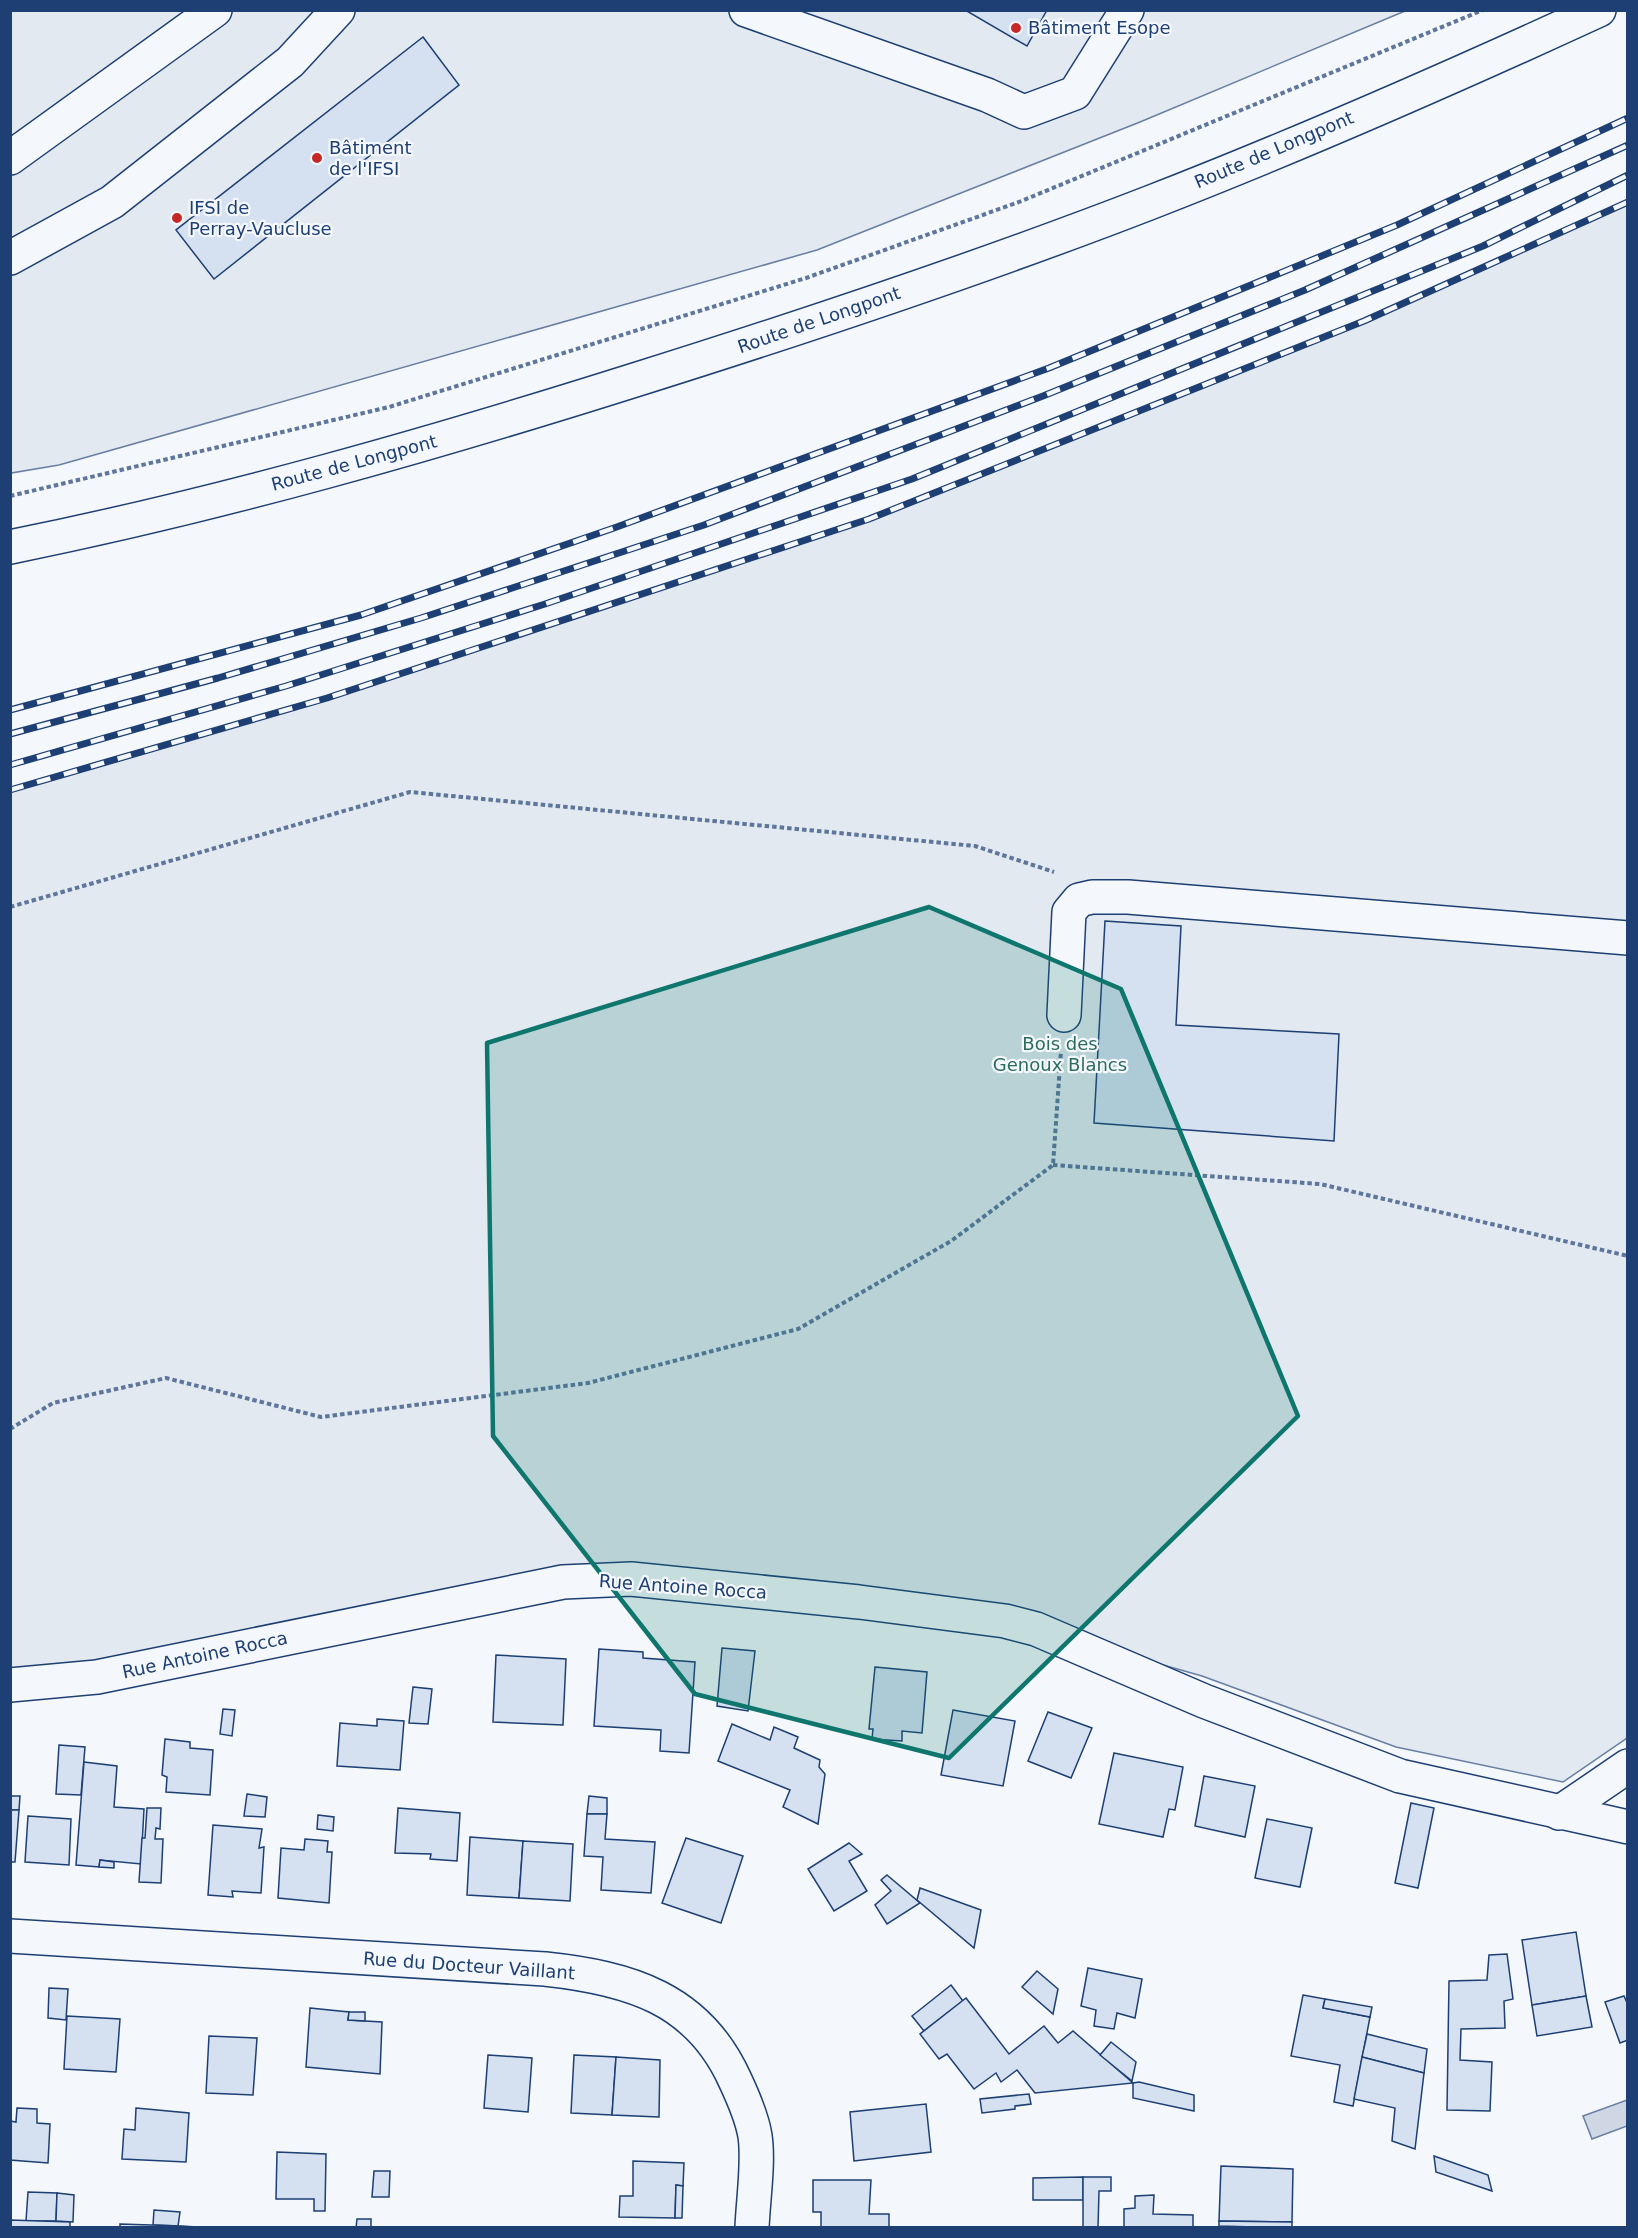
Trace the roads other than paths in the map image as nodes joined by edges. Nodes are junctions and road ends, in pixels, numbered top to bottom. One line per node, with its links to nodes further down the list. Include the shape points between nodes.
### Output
1 (215, 10): 6 (street)
2 (338, 10): 7 (street, via 290,62 112,202)
3 (746, 10): 4 (street, via 987,94 1024,112 1075,93)
4 (1127, 10)
5 (1599, 10): 8 (street, Route de Longpont, via 1150,202 818,322 460,435 102,528)
6 (10, 158)
7 (10, 258)
8 (10, 547)
9 (1628, 938): 10 (street, via 1092,897 1079,900 1069,912)
10 (1064, 1015)
11 (10, 1685): 13 (street, Rue Antoine Rocca, via 97,1677 563,1581 620,1579 859,1602 1005,1621 1036,1629 1204,1701 1400,1776)
12 (1628, 1766): 13 (street)
13 (1559, 1813): 14 (street, Rue Antoine Rocca)
14 (1628, 1827)
15 (10, 1936): 16 (street, Rue du Docteur Vaillant, via 545,1969 621,1982 660,1997 706,2031 726,2061 743,2098 755,2136)
16 (752, 2228)

